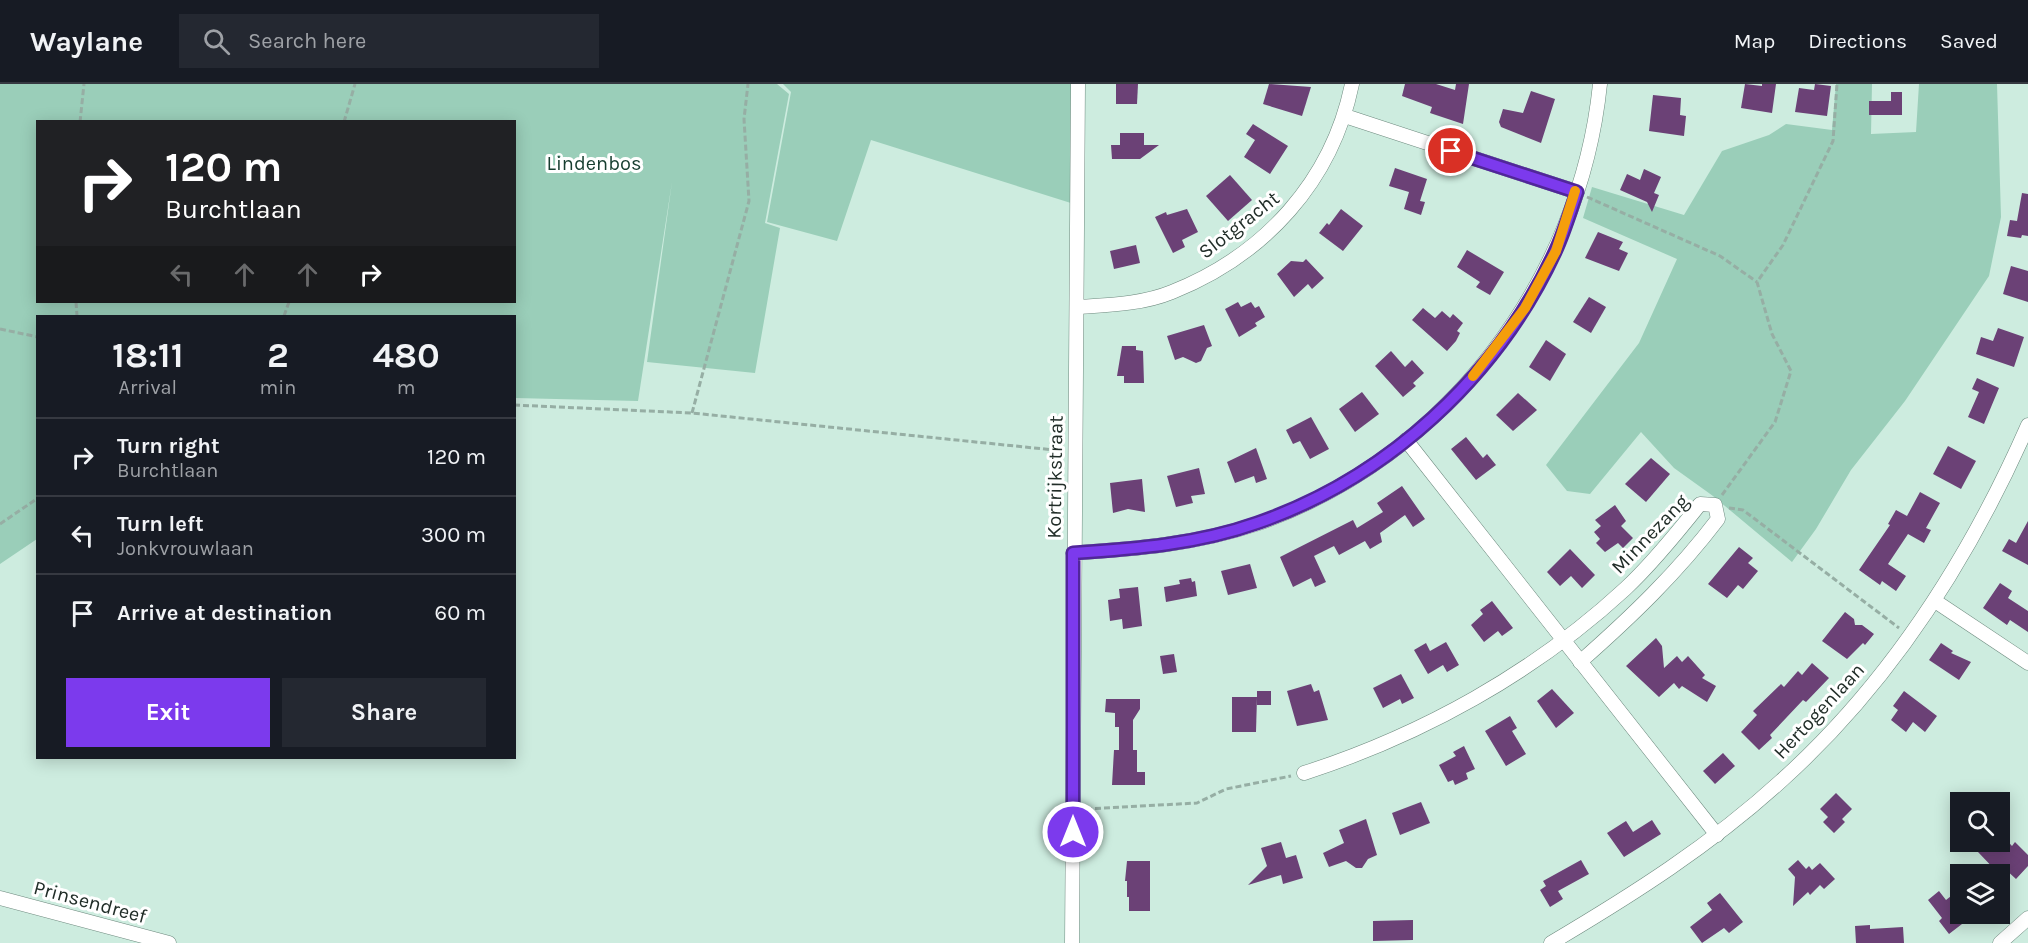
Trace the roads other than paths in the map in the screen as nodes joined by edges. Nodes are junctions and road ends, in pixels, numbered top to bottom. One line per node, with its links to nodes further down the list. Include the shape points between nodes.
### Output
1 (1078, 84): 6 (street, Kortrijkstraat)
2 (1352, 84): 4 (street, Slotgracht)
3 (1600, 84): 5 (street, via 1590,151)
4 (1345, 116): 5 (street); 6 (street, Slotgracht, via 1321,169 1301,200 1233,260 1171,293 1124,304)
5 (1577, 192): 8 (street, via 1556,251 1525,308 1487,361 1449,404)
6 (1078, 307): 9 (street, Kortrijkstraat)
7 (2028, 425): 10 (street, Hertogenlaan, via 1978,530)
8 (1406, 440): 9 (street, via 1357,476 1310,502 1256,524 1143,549); 11 (street)
9 (1073, 553): 19 (street, Kortrijkstraat)
10 (1935, 601): 13 (street); 15 (street, Hertogenlaan, via 1875,681 1806,756)
11 (1563, 642): 12 (street); 12 (street, Minnezang, via 1626,588 1700,504 1715,505 1718,519 1700,543 1643,607); 14 (street, Minnezang, via 1452,711 1398,738)
12 (1580, 662): 15 (street)
13 (2028, 663)
14 (1304, 773)
15 (1717, 835): 20 (street, Hertogenlaan, via 1629,897)
16 (0, 898): 18 (street, Prinsendreef)
17 (2028, 918): 21 (street)
18 (169, 943)
19 (1072, 943)
20 (1551, 943)
21 (2000, 943)

